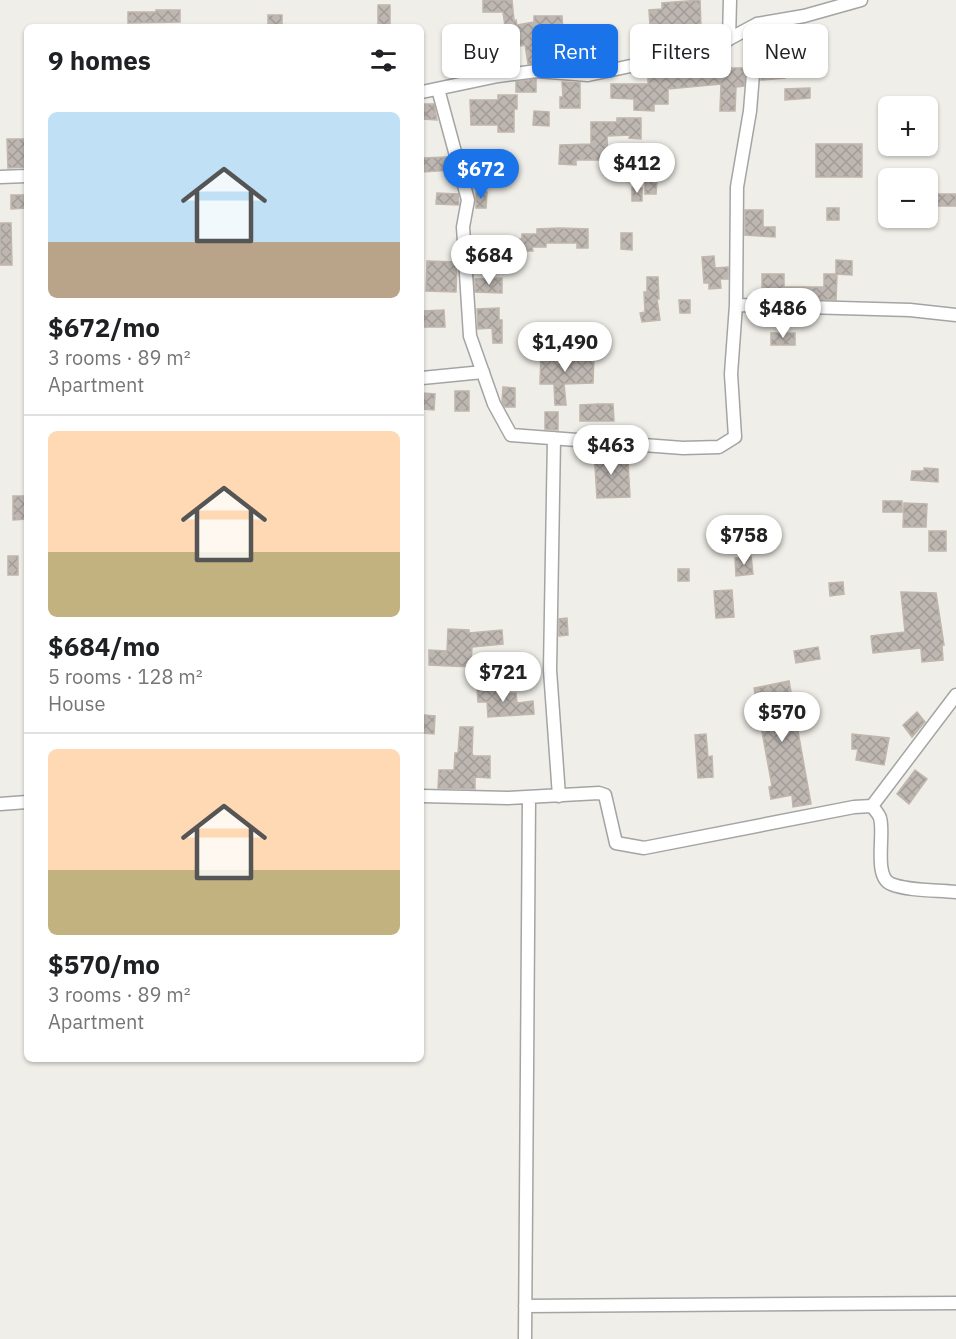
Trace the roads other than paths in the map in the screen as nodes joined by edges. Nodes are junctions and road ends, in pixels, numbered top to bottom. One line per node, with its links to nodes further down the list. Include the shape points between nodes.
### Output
1 (730, 0): 3 (street)
2 (861, 0): 4 (street)
3 (729, 24)
4 (757, 24)
5 (630, 66): 7 (street, via 588,75 537,71)
6 (753, 78): 11 (street, via 737,187)
7 (438, 89): 8 (street); 13 (street, via 468,200 463,227 466,297 470,336)
8 (424, 92)
9 (24, 176): 10 (street)
10 (0, 177)
11 (736, 305): 12 (street); 15 (street, via 731,374 735,437 726,444 682,448)
12 (956, 315)
13 (483, 372): 14 (street); 15 (street, via 511,435)
14 (424, 378)
15 (554, 438): 18 (street, via 550,670)
16 (956, 695): 22 (street)
17 (424, 796): 19 (street)
18 (560, 796): 19 (street); 22 (street, via 605,795 616,843 644,848)
19 (529, 797): 25 (street)
20 (24, 802): 21 (street)
21 (0, 804)
22 (872, 806): 23 (street, via 880,817 884,879 900,886)
23 (956, 892)
24 (956, 1303): 25 (street)
25 (525, 1306): 26 (street)
26 (525, 1339)

